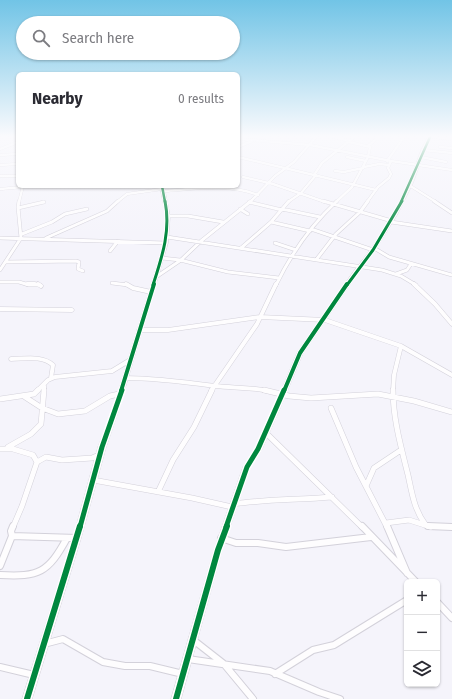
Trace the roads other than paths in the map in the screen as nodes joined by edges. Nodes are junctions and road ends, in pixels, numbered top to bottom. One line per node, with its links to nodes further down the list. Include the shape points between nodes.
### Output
1 (285, 170): 14 (street)
2 (293, 170): 9 (street)
3 (318, 170): 9 (street)
4 (353, 170): 8 (street)
5 (361, 170): 13 (street)
6 (388, 170): 24 (street, via 390,177)
7 (415, 170): 15 (street)
8 (335, 171)
9 (315, 175): 13 (street); 25 (street)
10 (0, 176): 11 (street)
11 (16, 176)
12 (243, 177): 14 (street)
13 (353, 183): 24 (street); 29 (street)
14 (268, 184): 25 (street); 26 (street)
15 (409, 185): 35 (street); 41 (street)
16 (16, 187): 21 (street)
17 (23, 188): 30 (street)
18 (199, 188): 23 (street)
19 (219, 188): 23 (street)
20 (234, 188): 26 (street)
21 (0, 189)
22 (162, 189): 23 (street); 37 (street); 47 (street, via 127,194 107,211)
23 (196, 190)
24 (376, 190): 34 (street)
25 (301, 193): 29 (street); 32 (street, via 288,201)
26 (258, 195): 28 (street)
27 (44, 202): 30 (street)
28 (249, 202): 32 (street); 33 (street)
29 (333, 205): 34 (street); 38 (street)
30 (18, 208): 44 (street)
31 (87, 208): 44 (street, via 65,214)
32 (282, 209): 38 (street); 40 (street)
33 (240, 210): 36 (street); 39 (street)
34 (360, 212): 41 (street); 45 (street)
35 (452, 213)
36 (248, 214)
37 (168, 216): 39 (street, via 188,216); 48 (street)
38 (320, 217): 42 (street)
39 (223, 222): 50 (street)
40 (271, 222): 42 (street); 52 (street)
41 (391, 222): 43 (street); 53 (street)
42 (311, 230): 45 (street); 54 (street)
43 (452, 231)
44 (22, 236): 46 (street); 47 (street); 60 (street)
45 (335, 236): 53 (street); 59 (street)
46 (0, 238)
47 (42, 239): 49 (street)
48 (166, 240): 49 (street); 50 (street); 57 (street)
49 (118, 241): 55 (street)
50 (201, 241): 52 (street); 58 (street)
51 (275, 243): 54 (street)
52 (241, 248): 56 (street)
53 (374, 249): 61 (street); 62 (street)
54 (296, 250): 56 (street)
55 (110, 251)
56 (291, 257): 59 (street); 68 (street)
57 (162, 258): 58 (street); 67 (street)
58 (181, 260): 67 (street); 68 (street, via 238,274)
59 (316, 260): 62 (street)
60 (6, 262): 63 (street); 64 (street, via 76,261 79,262 78,269)
61 (411, 264): 65 (street, via 407,270); 66 (street)
62 (359, 267): 65 (street); 76 (street)
63 (0, 270)
64 (83, 271)
65 (396, 274): 77 (street, via 420,289)
66 (452, 275)
67 (156, 277): 72 (street)
68 (279, 278): 75 (street)
69 (0, 282): 71 (street, via 21,282)
70 (112, 283): 72 (street)
71 (41, 286)
72 (151, 292): 78 (street)
73 (0, 309): 74 (street)
74 (72, 310)
75 (260, 317): 76 (street); 78 (street, via 168,330); 86 (street)
76 (323, 320): 79 (street); 88 (street, via 300,353)
77 (452, 324)
78 (139, 330): 81 (street)
79 (401, 346): 82 (street); 90 (street, via 394,372)
80 (11, 359): 83 (street, via 50,362 53,365)
81 (130, 360): 83 (street, via 112,371); 84 (street)
82 (452, 375)
83 (51, 378): 85 (street)
84 (125, 378): 86 (street); 87 (street)
85 (44, 386): 89 (street, via 36,393); 92 (street)
86 (215, 386): 88 (street, via 254,388); 102 (street)
87 (119, 394): 92 (street, via 110,396 82,412 57,414); 98 (street)
88 (283, 394): 90 (street, via 313,398 373,394); 95 (street)
89 (24, 396): 91 (street); 92 (street)
90 (393, 396): 94 (street); 97 (street)
91 (0, 399)
92 (42, 408): 96 (street, via 39,427 16,444)
93 (331, 408): 101 (street)
94 (452, 412)
95 (265, 432): 103 (street); 104 (street, via 247,467)
96 (1, 449): 99 (street, via 14,448 33,455)
97 (400, 450): 101 (street, via 374,468); 106 (street, via 414,503)
98 (99, 455): 99 (street, via 92,458 62,460 46,457); 100 (street)
99 (37, 462): 108 (street, via 11,531)
100 (93, 480): 102 (street); 111 (street)
101 (366, 486): 105 (street)
102 (158, 492): 104 (street)
103 (332, 497): 104 (street, via 259,500); 109 (street)
104 (232, 506): 112 (street)
105 (386, 523): 106 (street, via 409,520); 115 (street)
106 (425, 524): 107 (street)
107 (452, 528)
108 (12, 536): 110 (street); 113 (street)
109 (371, 537): 112 (street, via 286,547 236,543); 115 (street)
110 (67, 538): 111 (street); 114 (street, via 57,556 43,571 23,576)
111 (77, 538): 121 (street)
112 (222, 538): 120 (street)
113 (0, 566)
114 (0, 575)
115 (408, 575): 116 (street)
116 (413, 579)
117 (404, 602): 125 (street, via 334,645 313,650)
118 (440, 605): 119 (street)
119 (452, 618)
120 (192, 639): 122 (street); 123 (street)
121 (43, 644): 126 (street); 127 (street, via 63,639 103,662 125,666 150,666)
122 (187, 659): 123 (street); 127 (street)
123 (224, 664): 125 (street); 130 (street)
124 (0, 667): 126 (street)
125 (275, 674): 131 (street)
126 (34, 675): 128 (street)
127 (183, 675): 129 (street)
128 (27, 699)
129 (176, 699)
130 (253, 699)
131 (340, 699)

